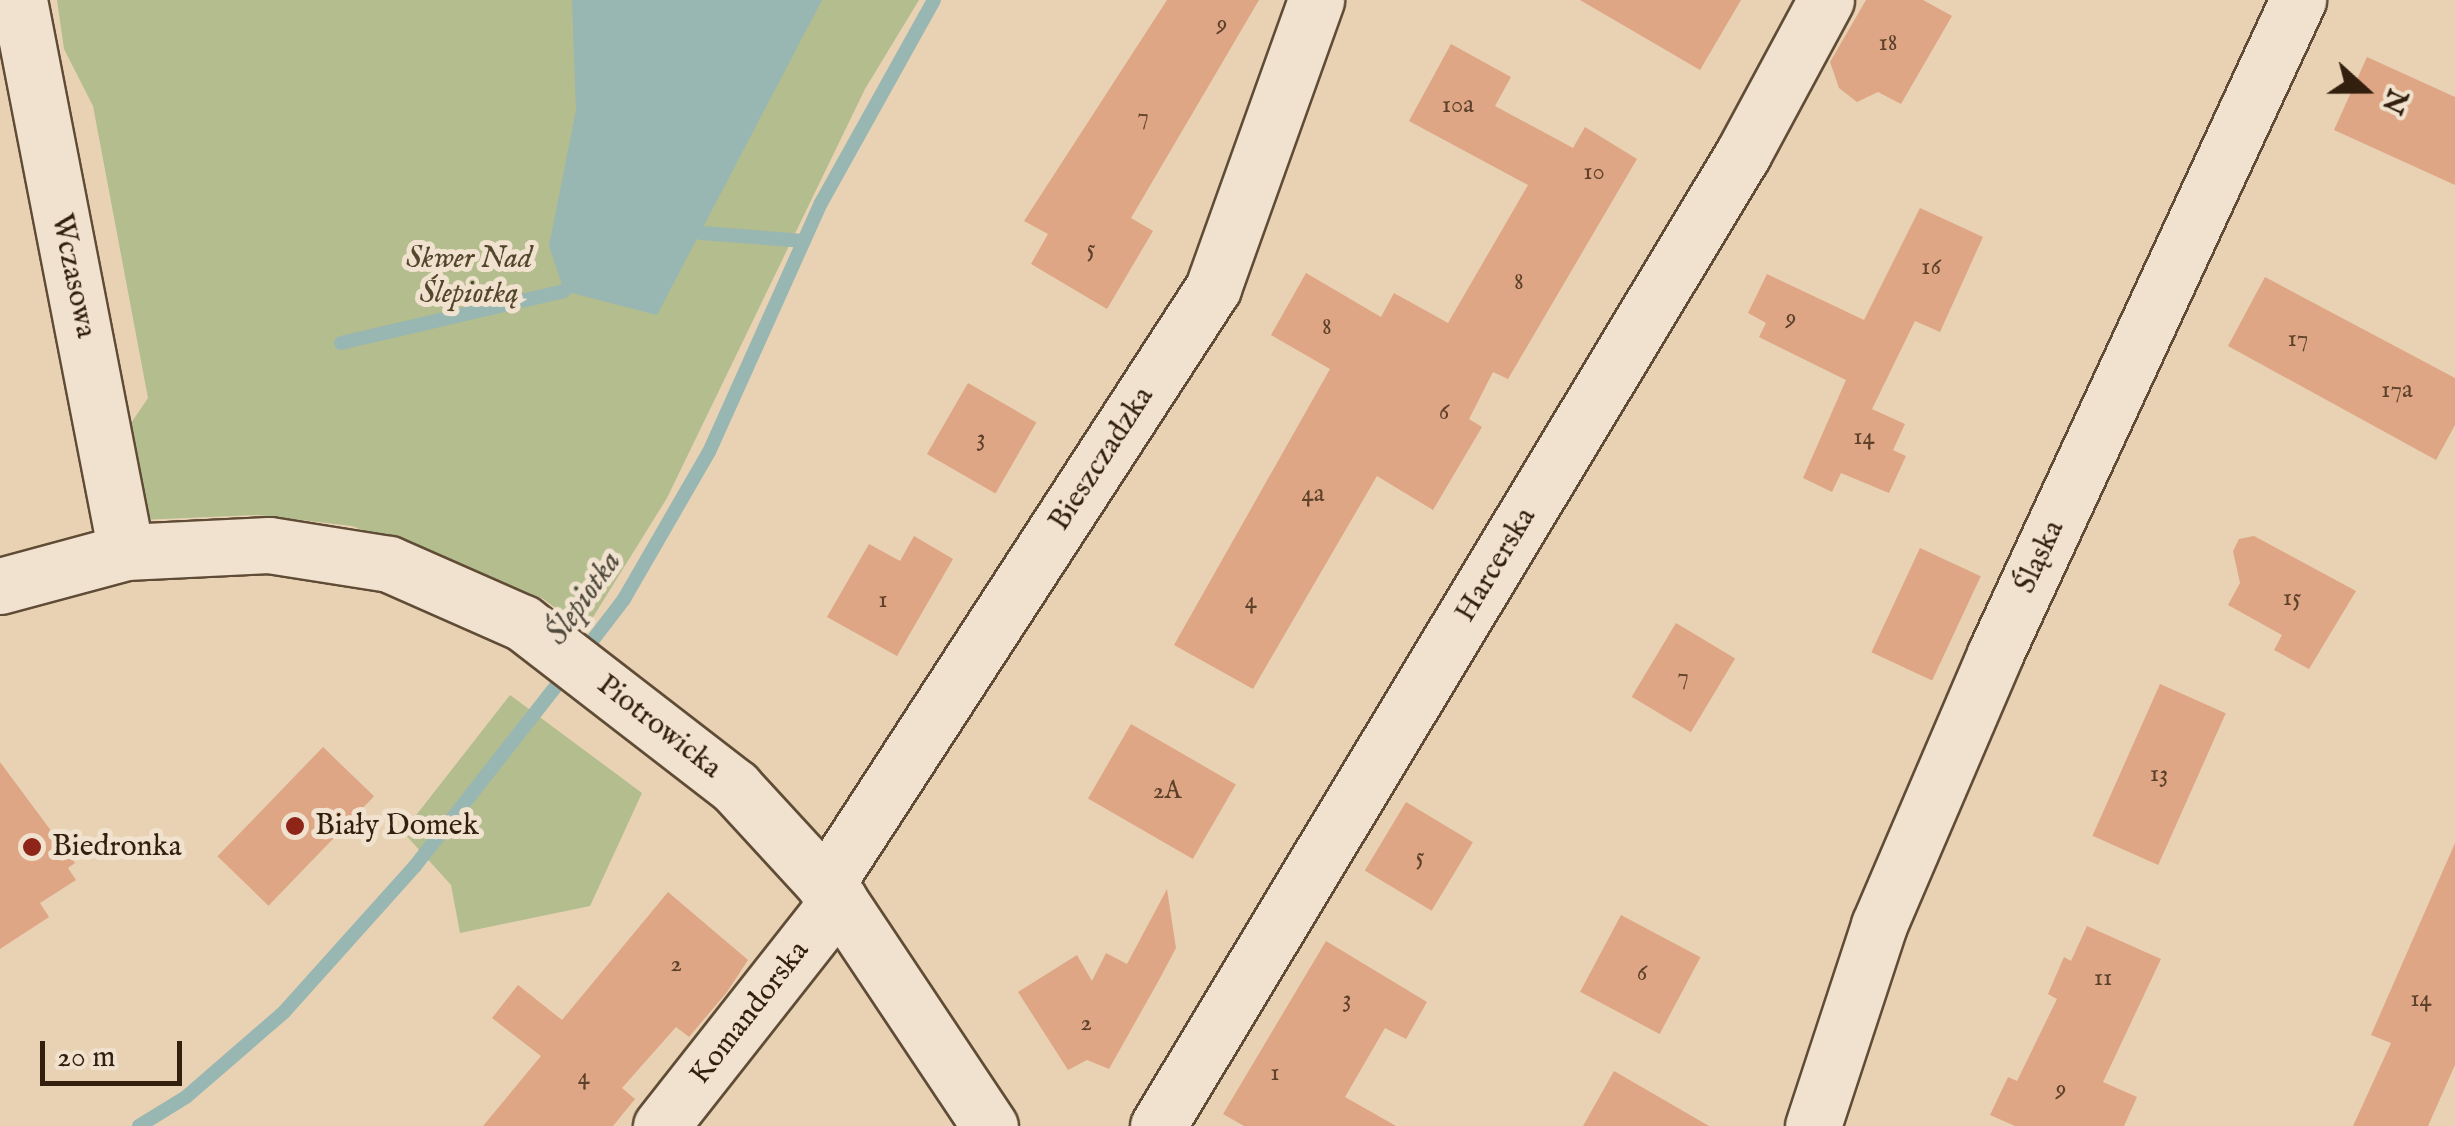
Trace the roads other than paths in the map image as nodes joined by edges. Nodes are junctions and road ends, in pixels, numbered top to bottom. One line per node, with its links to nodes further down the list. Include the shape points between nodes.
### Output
1 (19, 0): 5 (street, Wczasowa)
2 (1316, 0): 7 (street, Bieszczadzka, via 1213,288)
3 (1826, 0): 10 (street, Harcerska, via 1743,154)
4 (2298, 0): 11 (street, Śląska, via 1995,654 1879,925)
5 (126, 552): 6 (street, Piotrowicka); 7 (street, Piotrowicka, via 269,545 330,550 389,564 523,623 735,786)
6 (5, 584)
7 (832, 893): 8 (street, Komandorska); 9 (street, Piotrowicka)
8 (661, 1126)
9 (990, 1126)
10 (1158, 1126)
11 (1813, 1126)

